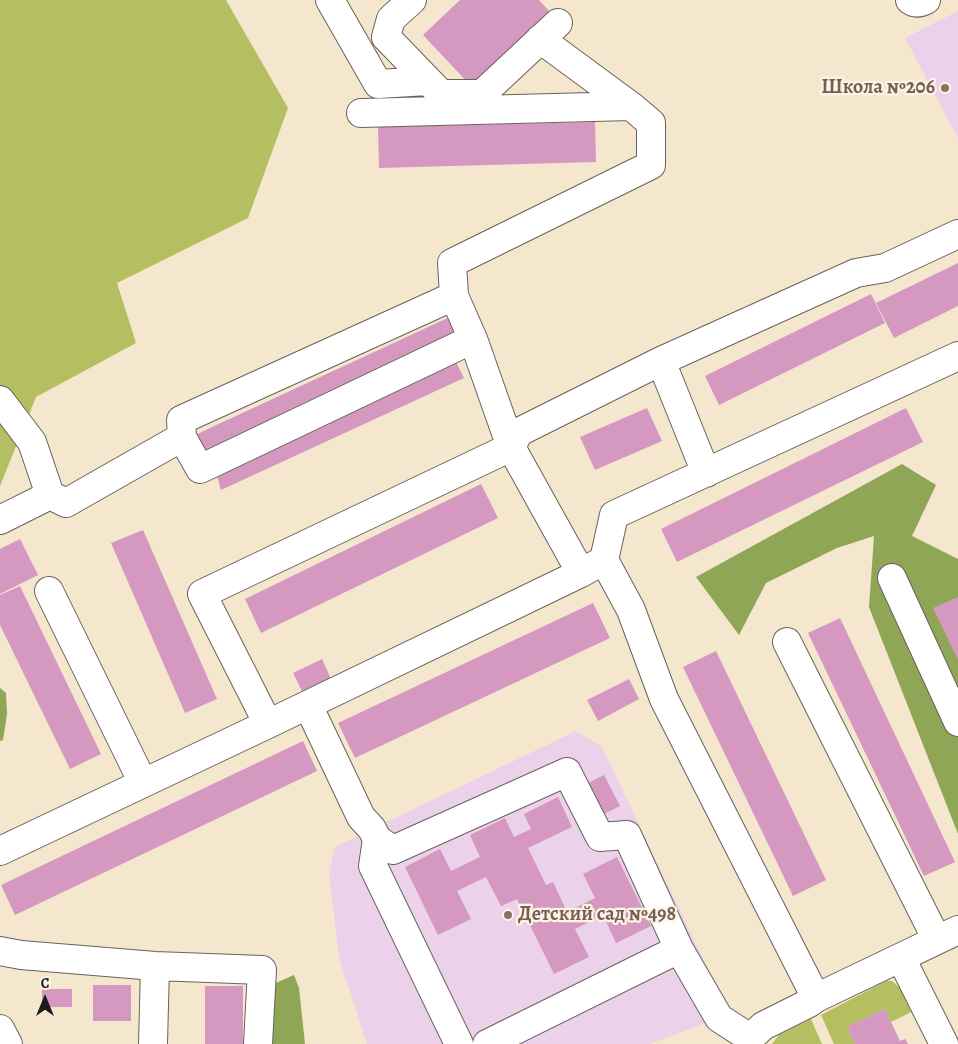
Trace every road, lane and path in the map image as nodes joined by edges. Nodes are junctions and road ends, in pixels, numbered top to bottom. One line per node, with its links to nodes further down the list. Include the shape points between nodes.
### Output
1 (330, 0): 5 (street, via 378,84)
2 (910, 0): 3 (street, via 914,3)
3 (926, 0)
4 (401, 4): 5 (street, via 391,19 386,37)
5 (428, 82): 6 (street, via 441,94 482,94 549,31)
6 (631, 106): 7 (street); 9 (street, via 651,123 650,165 452,263)
7 (361, 113)
8 (958, 234): 12 (street, via 885,268 856,273)
9 (454, 296): 10 (street); 14 (street, via 181,420)
10 (473, 339): 14 (street, via 200,469); 15 (street)
11 (958, 356): 16 (street)
12 (661, 361): 15 (street, via 519,432); 16 (street)
13 (0, 400): 17 (street, via 32,442)
14 (182, 438): 17 (street, via 66,503)
15 (511, 447): 20 (street); 26 (street, via 202,594)
16 (706, 472): 19 (street, via 614,515)
17 (50, 495): 18 (street)
18 (0, 520)
19 (604, 560): 20 (street); 35 (street, via 630,610 664,699)
20 (581, 573): 24 (street)
21 (892, 578): 25 (street)
22 (49, 591): 27 (street)
23 (787, 642): 30 (street)
24 (308, 706): 26 (street); 28 (street, via 361,817)
25 (958, 722)
26 (268, 724): 27 (street)
27 (143, 783): 29 (street)
28 (377, 839): 31 (street, via 393,850 567,772 600,837 627,835); 41 (street, via 373,866)
29 (2, 846)
30 (948, 935): 33 (street)
31 (679, 949): 37 (street, via 719,1018); 42 (street)
32 (0, 951): 34 (street)
33 (901, 958): 35 (street); 43 (street)
34 (155, 966): 39 (street); 40 (street, via 262,970)
35 (816, 998): 37 (street, via 762,1026)
36 (0, 1029): 38 (street)
37 (749, 1041)
38 (8, 1044)
39 (153, 1044)
40 (258, 1044)
41 (459, 1044)
42 (487, 1044)
43 (944, 1044)

